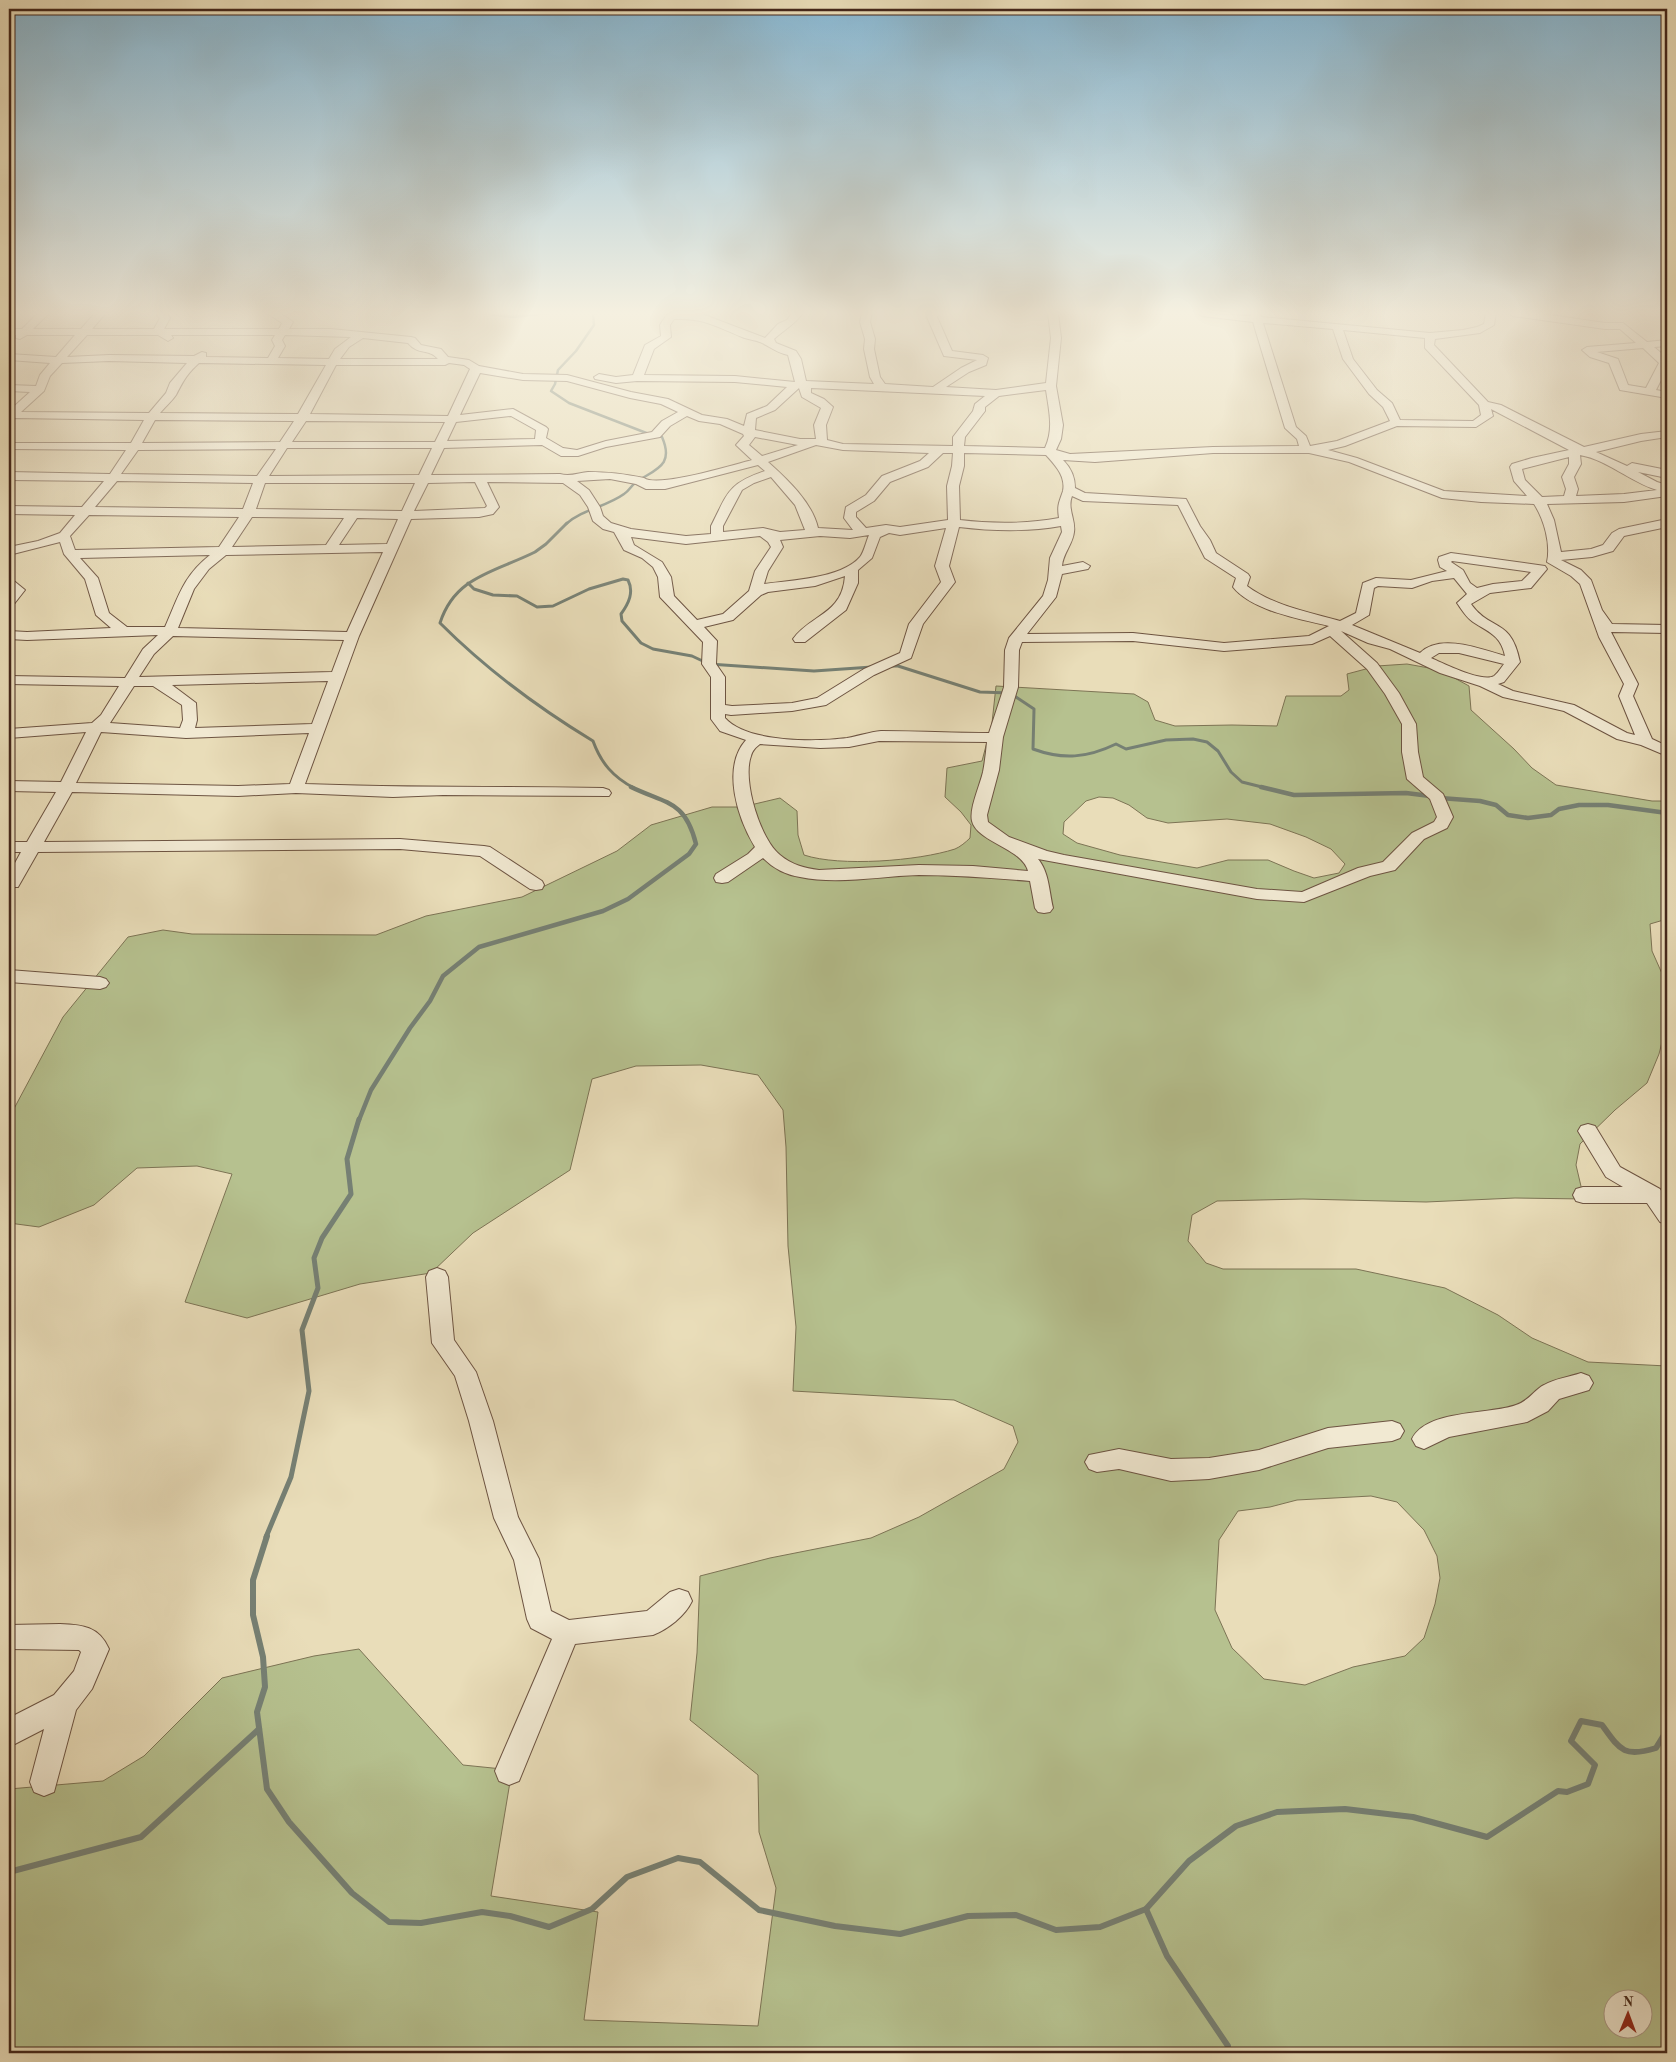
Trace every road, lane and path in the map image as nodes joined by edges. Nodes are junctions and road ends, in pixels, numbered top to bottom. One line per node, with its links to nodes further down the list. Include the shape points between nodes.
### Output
1 (157, 409): 15 (street)
2 (307, 409): 16 (street)
3 (457, 409): 17 (street)
4 (681, 409): 13 (street)
5 (768, 409): 19 (street, via 751,416)
6 (826, 409): 22 (street, via 820,425)
7 (978, 409): 32 (street, via 959,437)
8 (1055, 409): 30 (street, via 1057,425)
9 (1285, 409): 27 (street, via 1291,428 1302,438)
10 (1390, 409): 18 (street)
11 (1485, 409): 18 (street, via 1487,416 1476,424)
12 (1501, 409): 31 (street)
13 (687, 412): 19 (street, via 699,418 729,423); 21 (street, via 674,417 656,435 604,444 576,454 559,453)
14 (9, 416): 15 (street)
15 (151, 416): 16 (street); 26 (street)
16 (302, 418): 17 (street); 23 (street)
17 (453, 419): 21 (street, via 513,412 542,429); 24 (street)
18 (1396, 423): 27 (street, via 1331,448)
19 (748, 432): 22 (street, via 800,442); 33 (street, via 750,436 742,445)
20 (1667, 434): 31 (street, via 1638,437)
21 (542, 442): 24 (street)
22 (821, 442): 28 (street, via 843,448); 33 (street)
23 (284, 445): 24 (street); 26 (street); 41 (street)
24 (440, 445): 42 (street)
25 (9, 446): 26 (street)
26 (135, 446): 40 (street)
27 (1305, 448): 30 (street, via 1095,458 1069,458); 48 (street, via 1353,460 1442,494)
28 (940, 449): 32 (street); 61 (street, via 924,464 886,479 870,498 850,510 850,518)
29 (983, 450): 30 (street); 32 (street)
30 (1049, 452): 45 (street, via 1064,468)
31 (1577, 452): 34 (street); 47 (street, via 1568,477 1572,489); 48 (street, via 1516,467 1520,483)
32 (959, 454): 55 (street, via 953,486)
33 (761, 460): 37 (street); 44 (street, via 691,480 656,486 610,475)
34 (1613, 463): 35 (street); 46 (street)
35 (1626, 466): 36 (street); 38 (street)
36 (1667, 469)
37 (774, 472): 60 (street, via 801,504); 63 (street, via 737,488 717,526)
38 (1667, 474)
39 (9, 476): 40 (street)
40 (112, 479): 41 (street); 50 (street)
41 (261, 479): 42 (street); 51 (street)
42 (423, 479): 43 (street); 53 (street)
43 (479, 479): 44 (street); 53 (street, via 493,507 489,511)
44 (567, 480): 57 (street, via 585,493 597,518 607,526)
45 (1070, 490): 54 (street, via 1064,501); 80 (street, via 1084,497 1182,502 1210,555 1243,577 1240,586 1253,597)
46 (1667, 490): 47 (street, via 1624,498)
47 (1569, 500): 48 (street)
48 (1538, 501): 69 (street, via 1549,519)
49 (9, 510): 50 (street)
50 (85, 511): 51 (street); 62 (street)
51 (248, 513): 52 (street); 67 (street)
52 (354, 513): 53 (street); 65 (street)
53 (406, 515): 64 (street)
54 (1066, 521): 55 (street, via 1038,526); 72 (street, via 1068,532 1056,558)
55 (954, 523): 58 (street); 96 (street, via 942,566 948,582 916,624 906,655 869,672 820,702 731,711)
56 (1667, 523): 69 (street, via 1621,532 1608,548 1592,553)
57 (617, 528): 63 (street, via 629,533 686,540); 79 (street, via 629,547 650,556 656,563 666,582 666,598)
58 (886, 530): 61 (street); 71 (street, via 875,535 866,558)
59 (763, 532): 60 (street, via 780,536); 63 (street); 76 (street, via 774,540 777,547 761,568)
60 (812, 532): 61 (street)
61 (863, 533)
62 (64, 536): 66 (street); 68 (street)
63 (717, 537)
64 (392, 548): 65 (street); 85 (street)
65 (330, 549): 67 (street)
66 (9, 551)
67 (223, 551): 68 (street); 83 (street, via 204,566 187,589)
68 (70, 554): 82 (street, via 91,578 103,614)
69 (1556, 556): 74 (street, via 1554,562)
70 (1083, 566): 72 (street)
71 (852, 569): 76 (street, via 815,582 776,586); 87 (street, via 851,583 841,607)
72 (1054, 571): 86 (street, via 1055,580 1049,597)
73 (1458, 573): 77 (street, via 1465,586); 77 (street, via 1444,564 1444,560 1451,557 1540,569 1526,585 1487,588); 80 (street, via 1412,584 1376,582 1368,586 1362,615)
74 (1576, 573): 81 (street, via 1607,628); 103 (street, via 1586,583 1606,637 1631,684 1626,696)
75 (9, 584): 78 (street, via 18,590)
76 (756, 592): 79 (street, via 728,617)
77 (1475, 594): 89 (street, via 1464,604 1469,613 1498,628 1512,648)
78 (9, 601)
79 (695, 624): 96 (street, via 710,641 709,664 718,677)
80 (1335, 627): 86 (street, via 1312,640 1224,647 1133,636); 88 (street, via 1395,646); 109 (street, via 1372,666 1392,693 1408,724 1415,780 1437,797 1445,817 1441,825 1418,836 1389,866 1364,872 1304,897 1257,894 1064,860)
81 (1667, 629)
82 (123, 630): 83 (street); 84 (street)
83 (170, 631): 85 (street); 90 (street, via 148,652)
84 (9, 635)
85 (352, 636): 91 (street)
86 (1016, 638): 101 (street, via 1012,650 1011,687)
87 (800, 639)
88 (1421, 660): 89 (street, via 1429,651 1448,648); 95 (street)
89 (1513, 662): 95 (street, via 1500,679)
90 (138, 668): 93 (street); 94 (street)
91 (336, 676): 93 (street); 98 (street)
92 (9, 680): 94 (street)
93 (156, 681): 94 (street); 100 (street, via 189,703 190,720)
94 (129, 682): 97 (street, via 108,718)
95 (1485, 683): 103 (street, via 1508,694 1569,708 1622,736)
96 (718, 707): 102 (street, via 718,719 725,728)
97 (96, 727): 99 (street); 100 (street); 106 (street)
98 (317, 728): 100 (street); 107 (street)
99 (9, 733)
100 (186, 733)
101 (995, 737): 102 (street, via 872,736 850,742 819,743); 109 (street, via 992,770 978,816 985,828)
102 (756, 739): 112 (street, via 743,751 741,767 750,822)
103 (1646, 742): 104 (street)
104 (1667, 751)
105 (9, 786): 106 (street)
106 (66, 788): 107 (street, via 238,791); 110 (street)
107 (296, 788): 108 (street)
108 (603, 794)
109 (1006, 841): 113 (street, via 1027,856)
110 (32, 846): 111 (street); 115 (street); 116 (street, via 371,844 484,850)
111 (9, 847)
112 (763, 848): 113 (street, via 790,870 805,875 946,871); 114 (street, via 754,858)
113 (1039, 877): 117 (street)
114 (722, 878)
115 (12, 883)
116 (536, 884)
117 (1044, 908)
118 (9, 976): 119 (street)
119 (100, 983)
120 (1588, 1131): 121 (street, via 1613,1172)
121 (1660, 1194): 122 (street); 123 (street)
122 (1583, 1195)
123 (1667, 1216)
124 (436, 1277): 130 (street, via 443,1343 466,1372 506,1518 526,1558 540,1619)
125 (1581, 1383): 127 (street, via 1551,1392 1540,1404 1520,1415 1444,1428)
126 (1392, 1431): 128 (street, via 1374,1436 1328,1438 1295,1446 1260,1460 1205,1469 1150,1468 1118,1459)
127 (1424, 1439)
128 (1097, 1462)
129 (679, 1601): 130 (street, via 653,1623)
130 (567, 1632): 134 (street)
131 (9, 1637): 132 (street, via 85,1638 96,1650 83,1680)
132 (64, 1704): 133 (street); 135 (street)
133 (9, 1733)
134 (509, 1771)
135 (44, 1782)

